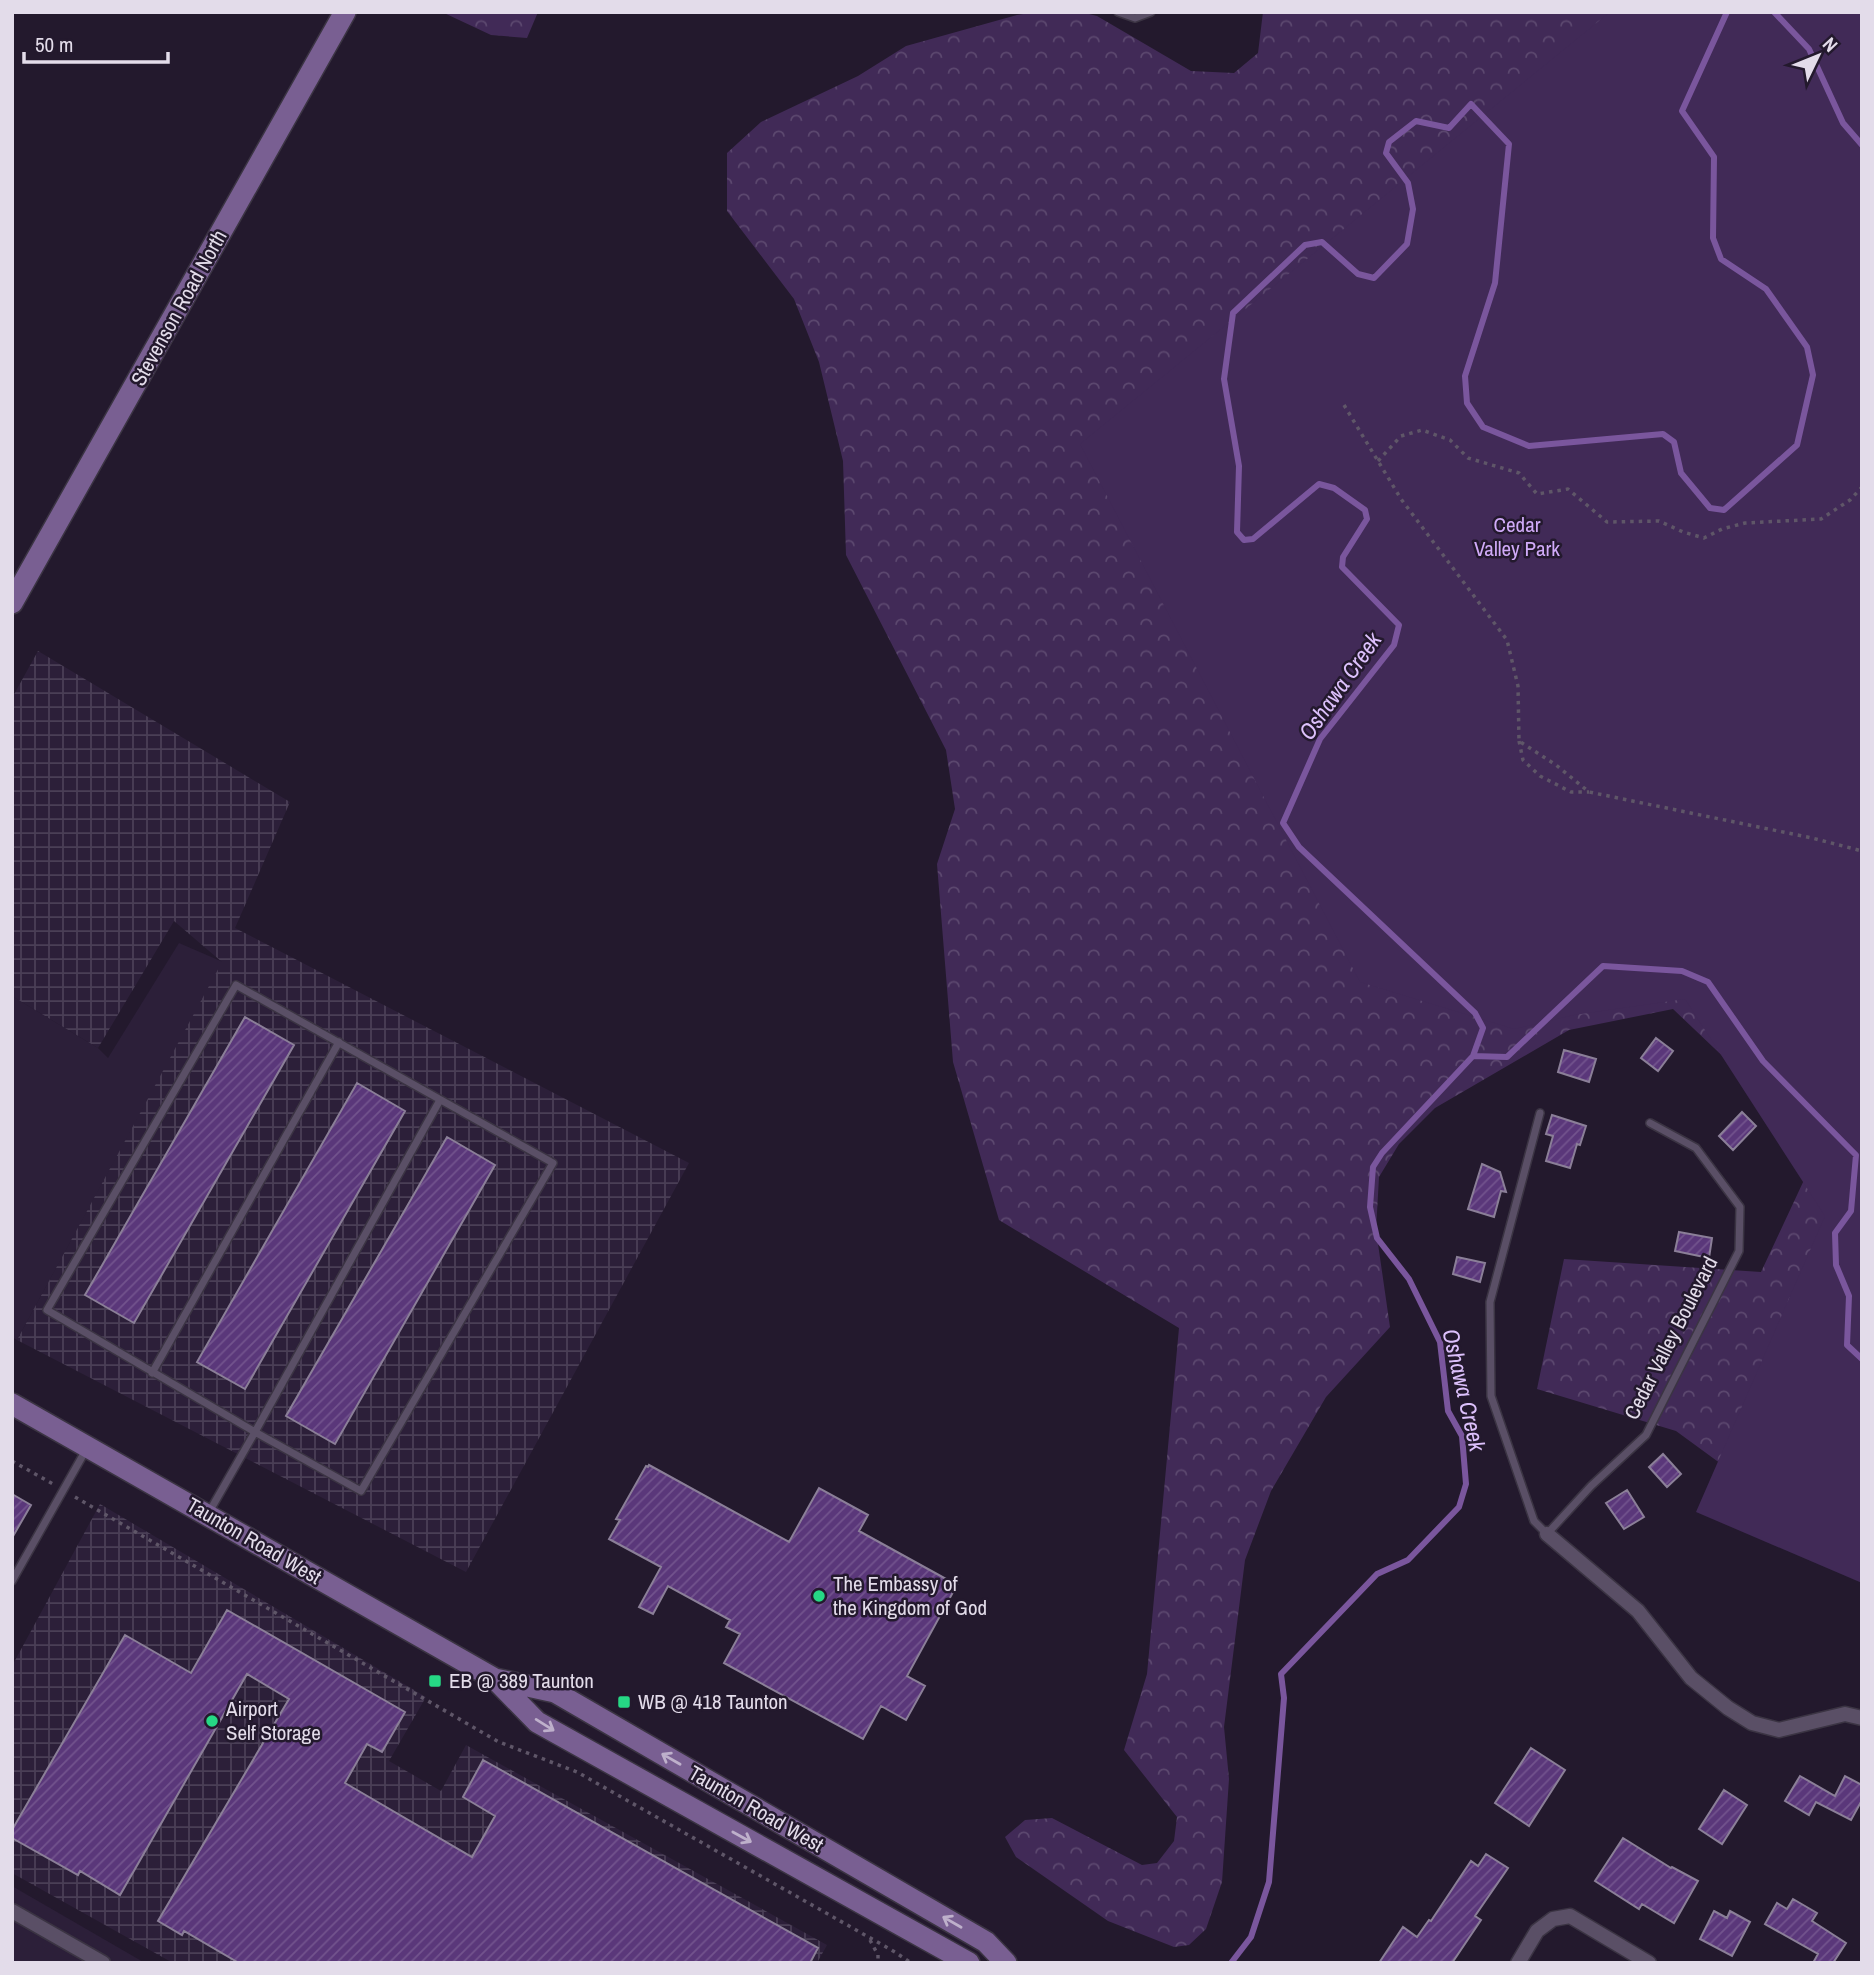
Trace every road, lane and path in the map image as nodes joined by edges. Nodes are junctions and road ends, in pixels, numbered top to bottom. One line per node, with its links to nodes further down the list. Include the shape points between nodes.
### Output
1 (345, 12): 9 (main road, Stevenson Road North)
2 (1118, 12): 3 (lane, via 1135,18)
3 (1147, 13)
4 (1862, 257): 5 (path)
5 (1862, 271)
6 (1344, 405): 7 (path)
7 (1378, 461): 8 (path, via 1401,436 1422,430 1450,440 1468,458 1519,472 1536,494 1568,489 1606,522 1659,521 1704,538 1745,523 1821,519); 10 (path, via 1401,499 1507,640 1518,686)
8 (1862, 487)
9 (12, 603)
10 (1519, 741): 11 (path); 11 (path, via 1523,760 1541,776 1571,792)
11 (1589, 792): 12 (path)
12 (1862, 851)
13 (339, 1042): 14 (lane); 17 (lane); 17 (lane, via 236,985 47,1310)
14 (440, 1100): 19 (lane); 19 (lane, via 552,1163 361,1491)
15 (1540, 1113): 24 (lane, via 1490,1302 1491,1396 1534,1521)
16 (1650, 1123): 24 (lane, Cedar Valley Boulevard, via 1696,1148 1740,1207 1739,1251 1646,1435)
17 (152, 1373): 19 (lane)
18 (12, 1404): 20 (main road, Taunton Road West)
19 (255, 1432): 23 (lane)
20 (88, 1447): 22 (lane); 23 (main road, Taunton Road West)
21 (12, 1461): 22 (path)
22 (63, 1490): 25 (lane); 29 (path, via 499,1742 576,1772)
23 (208, 1515): 26 (main road, Taunton Road West)
24 (1547, 1534): 27 (street, via 1638,1611 1691,1678 1752,1723 1779,1730 1845,1714)
25 (12, 1581)
26 (495, 1679): 33 (main road, Taunton Road West, one-way to 33, via 537,1721); 34 (main road, Taunton Road West, one-way to 26, via 986,1942 555,1692)
27 (1862, 1718)
28 (12, 1911): 30 (street)
29 (869, 1938): 31 (path); 32 (path)
30 (103, 1963)
31 (878, 1963)
32 (911, 1963)
33 (969, 1963)
34 (1006, 1963)
35 (1518, 1963): 36 (street, via 1537,1931 1553,1919 1570,1916)
36 (1649, 1963)

